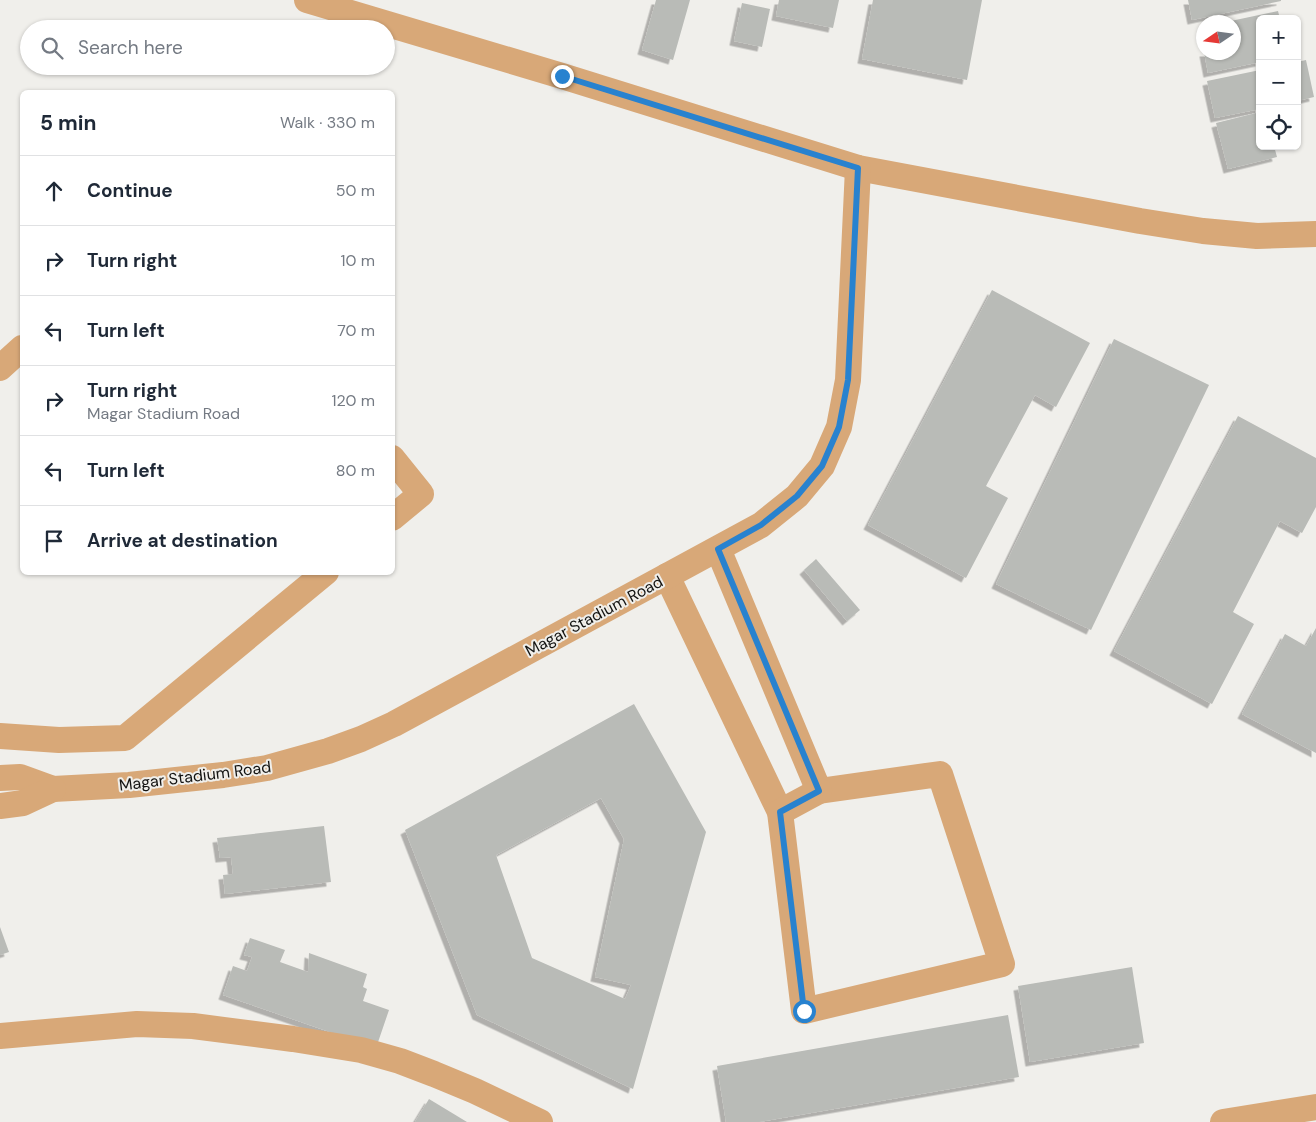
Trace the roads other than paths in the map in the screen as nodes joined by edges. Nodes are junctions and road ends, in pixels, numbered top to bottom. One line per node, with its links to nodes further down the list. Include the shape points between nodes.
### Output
1 (307, 0): 2 (street)
2 (374, 20)
3 (395, 26): 4 (street)
4 (858, 168): 5 (street, via 1203,231 1257,236); 10 (street, Magar Stadium Road, via 848,380 839,427 822,466 797,496 761,525)
5 (1316, 234)
6 (20, 350): 7 (street)
7 (0, 368)
8 (395, 462): 9 (street, via 421,494)
9 (395, 516)
10 (718, 549): 12 (street, Magar Stadium Road); 16 (street)
11 (322, 575): 13 (street, via 125,738 59,740)
12 (667, 576): 15 (street, Magar Stadium Road, via 394,724 328,751 266,768 223,775); 18 (street)
13 (0, 736)
14 (0, 778): 15 (street, Magar Stadium Road, via 20,777)
15 (53, 789): 17 (street, Magar Stadium Road, via 23,803)
16 (819, 791): 18 (street); 18 (street, via 940,774 1002,964 804,1011)
17 (0, 806)
18 (780, 812)
19 (0, 1036): 21 (street, via 137,1024 193,1026 293,1039 361,1050 400,1062 475,1091)
20 (1316, 1107): 22 (street)
21 (540, 1122)
22 (1223, 1122)

